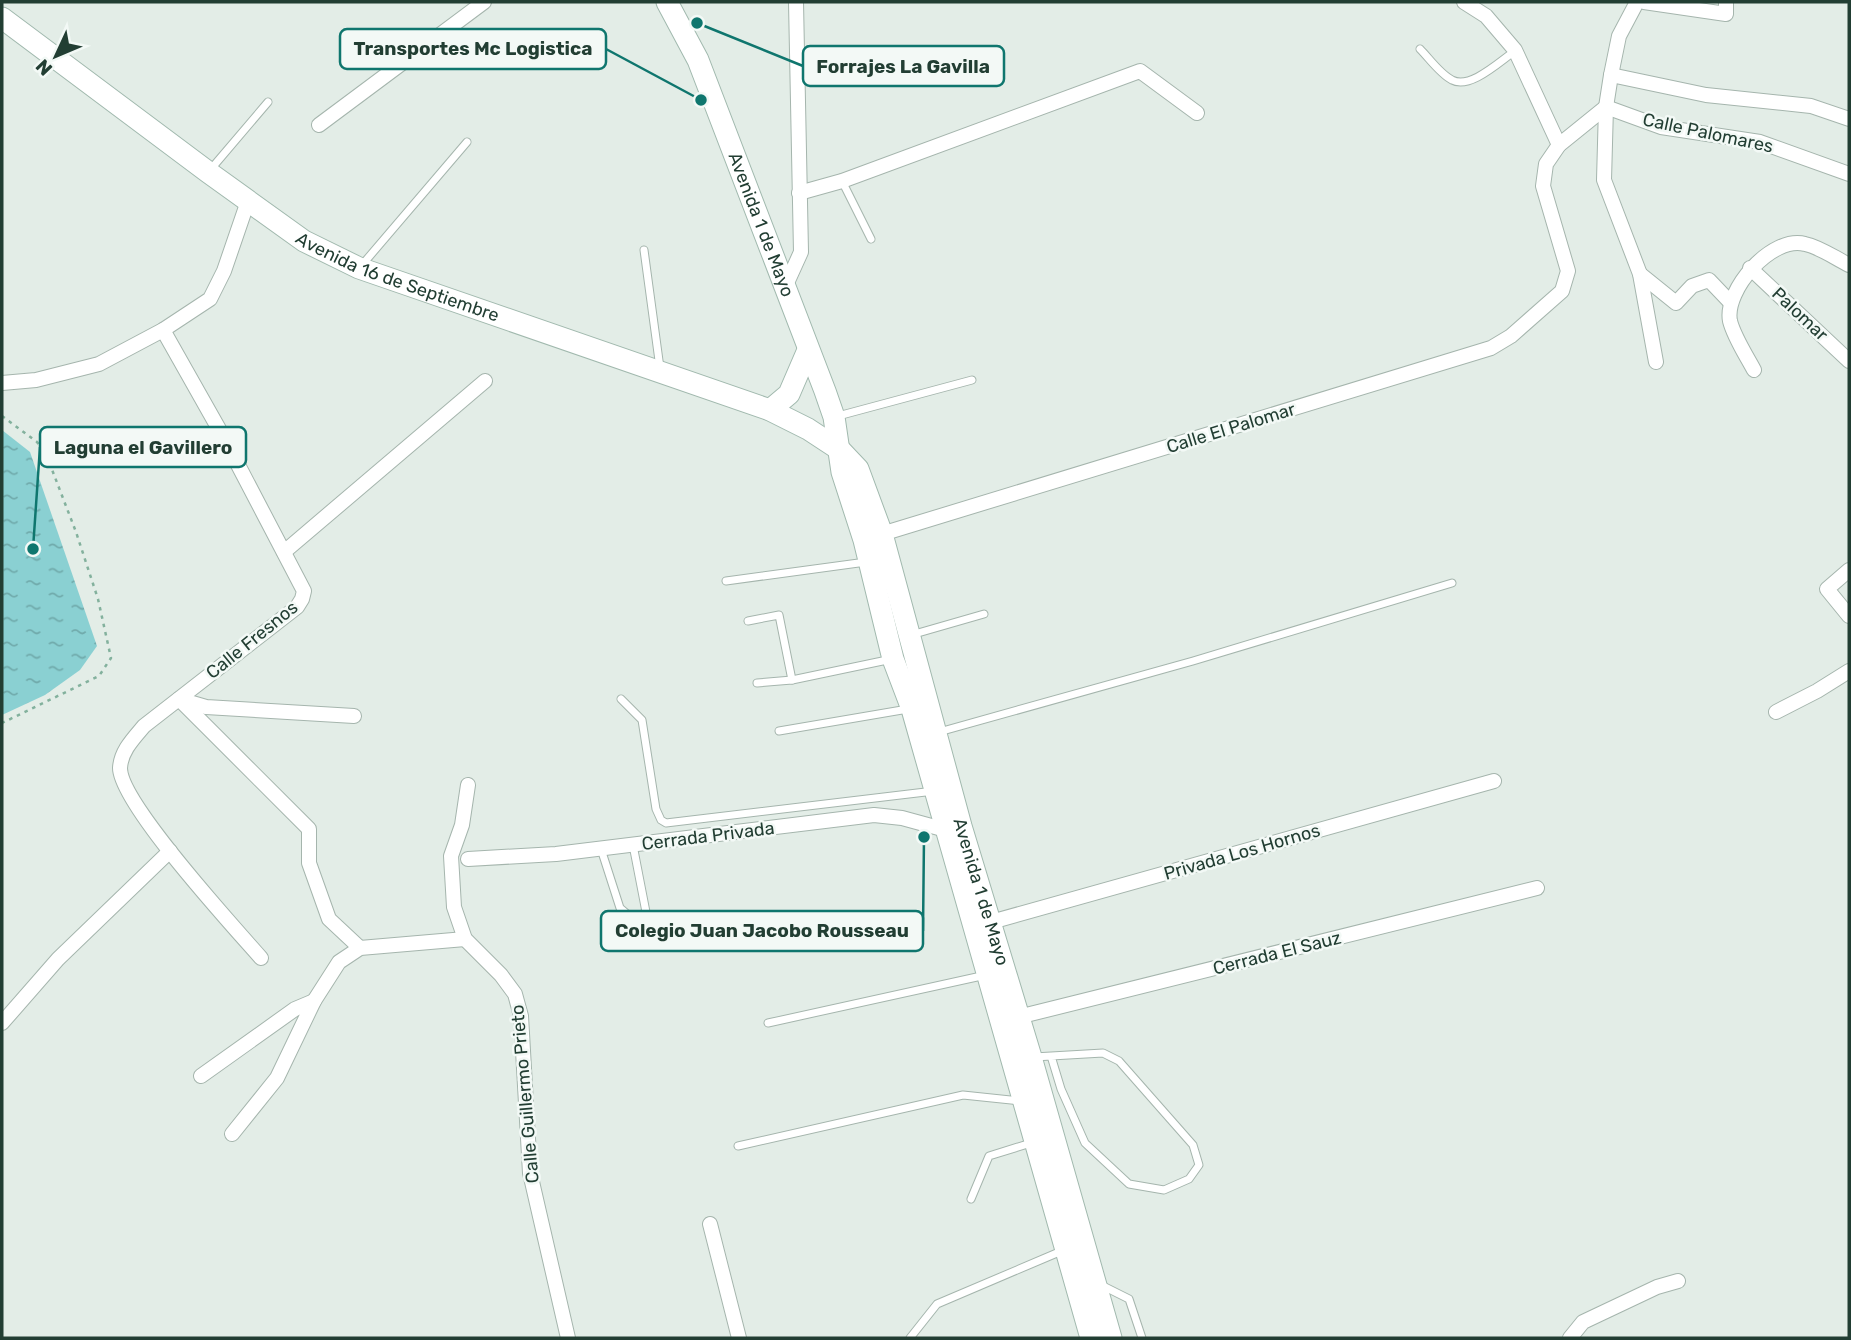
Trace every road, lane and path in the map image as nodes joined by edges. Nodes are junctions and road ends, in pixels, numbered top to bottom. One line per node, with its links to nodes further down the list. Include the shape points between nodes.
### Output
1 (484, 2): 16 (street)
2 (667, 2): 30 (main road, Avenida 1 de Mayo, via 698,60)
3 (796, 2): 22 (street)
4 (1464, 2): 10 (street, via 1486,16)
5 (1637, 2): 11 (street, via 1619,36)
6 (1644, 2): 7 (street)
7 (1726, 8)
8 (2, 18): 19 (main road, Avenida 16 de Septiembre)
9 (1420, 49): 10 (lane, via 1452,80 1464,83)
10 (1515, 50): 18 (street)
11 (1611, 75): 13 (street); 15 (street, via 1706,95 1811,106)
12 (268, 102): 19 (lane)
13 (1606, 107): 18 (street); 20 (street, Calle Palomares, via 1661,127 1760,142); 29 (street, via 1604,180)
14 (1197, 113): 21 (street, via 1140,71)
15 (1849, 119)
16 (319, 125)
17 (467, 142): 27 (lane)
18 (1559, 145): 47 (street, Calle El Palomar, via 1546,164 1543,186 1569,271 1562,290 1542,310 1491,348)
19 (208, 172): 23 (main road, Avenida 16 de Septiembre)
20 (1849, 174)
21 (842, 181): 22 (street); 24 (lane)
22 (799, 193): 30 (street, via 801,252)
23 (248, 201): 27 (main road, Avenida 16 de Septiembre, via 304,242); 32 (street, via 210,299)
24 (871, 239)
25 (644, 250): 37 (lane)
26 (1849, 265): 28 (street, via 1803,243 1780,246)
27 (359, 268): 37 (main road, Avenida 16 de Septiembre)
28 (1751, 268): 31 (street); 34 (street, Palomar)
29 (1640, 274): 31 (street, via 1676,303 1692,286 1709,280); 35 (street)
30 (786, 285): 33 (main road, Avenida 1 de Mayo)
31 (1730, 302): 36 (street, via 1730,321)
32 (163, 330): 40 (street, via 99,364 36,380); 48 (street, Calle Fresnos)
33 (808, 350): 41 (main road, Avenida 1 de Mayo); 42 (main road, via 789,394)
34 (1849, 361)
35 (1656, 362)
36 (1754, 370)
37 (661, 372): 42 (main road, Avenida 16 de Septiembre)
38 (972, 380): 44 (lane)
39 (485, 381): 48 (street)
40 (2, 383)
41 (825, 391): 44 (main road, Avenida 1 de Mayo); 45 (main road, via 811,413)
42 (770, 410): 45 (main road, Avenida 16 de Septiembre)
43 (2, 416): 66 (path, via 46,454 94,587 111,657 99,676)
44 (834, 417): 46 (main road, Avenida 1 de Mayo)
45 (795, 422): 46 (main road, Avenida 16 de Septiembre)
46 (840, 450): 47 (main road, Avenida 1 de Mayo, via 858,470)
47 (873, 537): 49 (main road, Avenida 1 de Mayo); 56 (main road, Avenida 1 de Mayo)
48 (284, 552): 61 (street, Calle Fresnos, via 304,591 297,607)
49 (870, 562): 51 (lane); 57 (main road, Avenida 1 de Mayo)
50 (1849, 570): 54 (street, via 1827,589)
51 (726, 581)
52 (1452, 583): 68 (lane)
53 (984, 614): 56 (lane)
54 (1849, 616)
55 (748, 621): 59 (lane, via 779,615)
56 (911, 635): 68 (main road, Avenida 1 de Mayo)
57 (893, 659): 59 (lane); 63 (main road, Avenida 1 de Mayo)
58 (1849, 671): 64 (street)
59 (792, 680): 60 (lane)
60 (757, 683)
61 (179, 699): 65 (street, via 206,707); 75 (street, Calle Fresnos, via 144,726 126,747 120,766 130,797); 80 (street, via 309,829 309,863 328,919)
62 (621, 699): 71 (lane, via 642,720 656,809 666,823)
63 (912, 709): 67 (lane); 71 (main road, Avenida 1 de Mayo)
64 (1776, 712)
65 (354, 716)
66 (2, 723)
67 (779, 731)
68 (935, 733): 78 (main road, Avenida 1 de Mayo)
69 (1494, 781): 78 (street, Privada Los Hornos)
70 (468, 785): 79 (street, Calle Guillermo Prieto, via 452,856 454,907)
71 (935, 791): 72 (main road, Avenida 1 de Mayo)
72 (946, 830): 73 (street, Cerrada Privada, via 874,815); 82 (main road, Avenida 1 de Mayo)
73 (633, 845): 74 (street, Cerrada Privada); 74 (lane, via 646,912 633,919 620,908)
74 (601, 849): 76 (street, Cerrada Privada)
75 (170, 851): 81 (street, Calle Fresnos); 85 (street, via 58,959)
76 (468, 859)
77 (1537, 888): 84 (street, Cerrada El Sauz)
78 (990, 922): 84 (main road, Avenida 1 de Mayo)
79 (465, 939): 80 (street); 98 (street, Calle Guillermo Prieto, via 501,975 515,994 522,1016 530,1173)
80 (359, 948): 83 (street, via 339,962)
81 (261, 958)
82 (987, 975): 86 (lane); 89 (main road, Avenida 1 de Mayo)
83 (314, 1001): 88 (street, via 295,1009); 90 (street, via 277,1078)
84 (1018, 1017): 87 (main road, Avenida 1 de Mayo)
85 (2, 1023)
86 (768, 1023)
87 (1041, 1056): 87 (lane, via 1102,1053 1119,1061 1193,1145 1199,1165 1189,1180 1164,1190 1129,1184 1085,1143); 97 (main road, Avenida 1 de Mayo)
88 (201, 1076)
89 (1025, 1102): 91 (main road, Avenida 1 de Mayo); 92 (lane, via 963,1095)
90 (232, 1134)
91 (1035, 1142): 93 (lane, via 989,1156); 95 (main road, Avenida 1 de Mayo)
92 (738, 1146)
93 (971, 1199)
94 (710, 1224): 99 (street)
95 (1065, 1250): 100 (lane, via 937,1304); 101 (main road, Avenida 1 de Mayo)
96 (1678, 1281): 104 (street, via 1583,1322)
97 (1095, 1282): 102 (main road, Avenida 1 de Mayo); 103 (lane, via 1129,1299)
98 (568, 1338)
99 (739, 1338)
100 (909, 1338)
101 (1091, 1338)
102 (1111, 1338)
103 (1142, 1338)
104 (1570, 1338)

